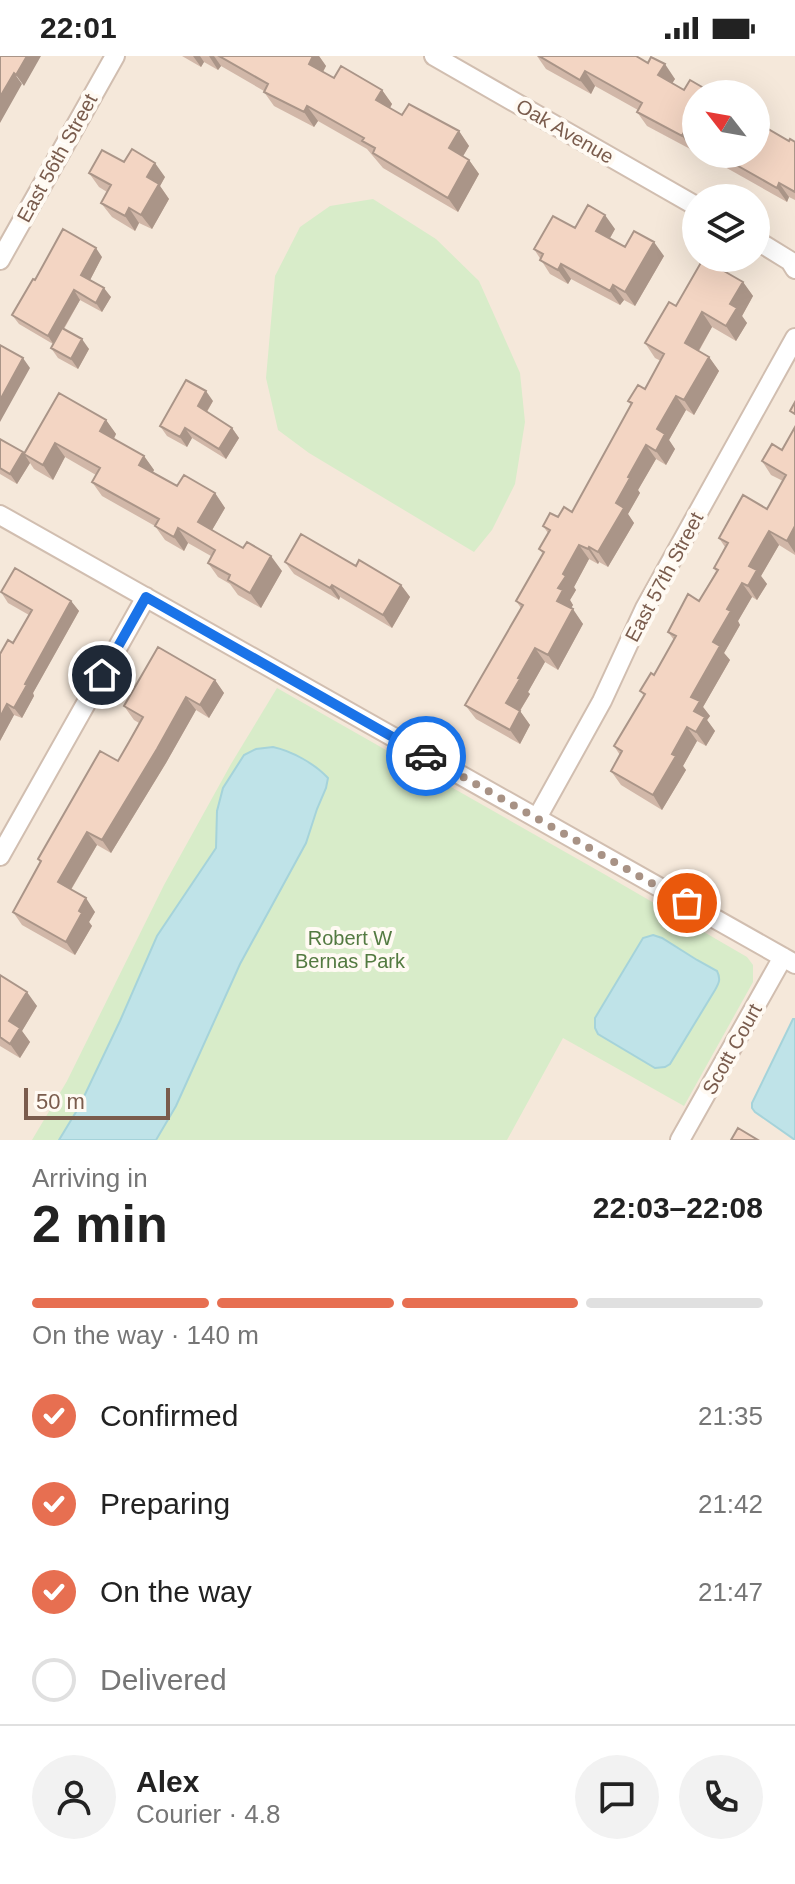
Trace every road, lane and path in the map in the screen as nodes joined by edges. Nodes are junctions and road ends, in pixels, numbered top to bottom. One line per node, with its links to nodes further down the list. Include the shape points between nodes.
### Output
1 (115, 56): 5 (street, East 56th Street)
2 (434, 56): 3 (street, Oak Avenue)
3 (682, 198)
4 (770, 249): 6 (street)
5 (0, 260)
6 (795, 269)
7 (795, 338): 10 (street, East 57th Street, via 645,608 602,701)
8 (0, 515): 9 (street)
9 (146, 597): 10 (street); 11 (street)
10 (537, 818): 12 (street)
11 (0, 856)
12 (789, 961): 13 (street, Scott Court)
13 (680, 1140)

